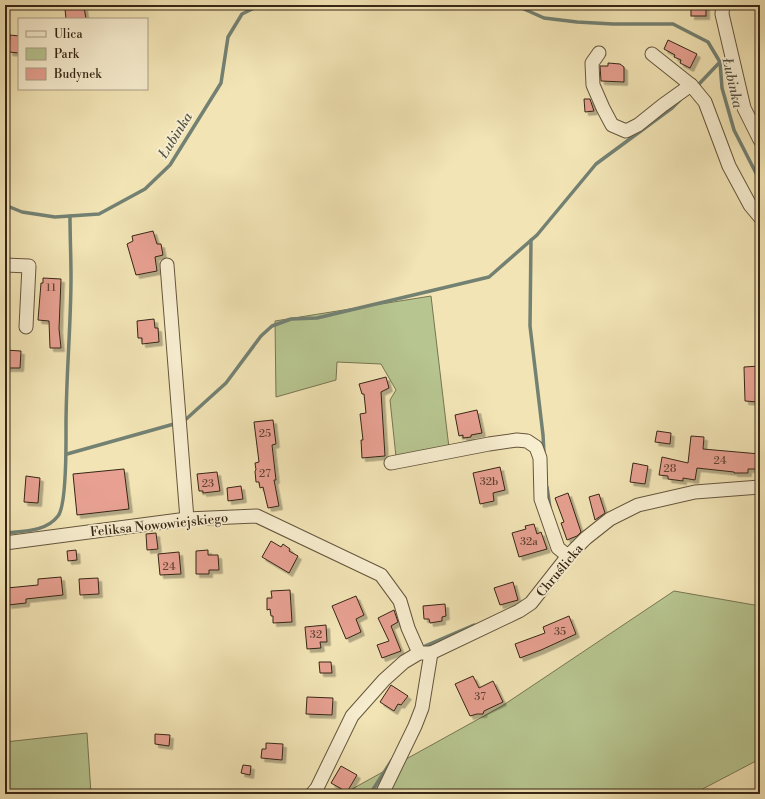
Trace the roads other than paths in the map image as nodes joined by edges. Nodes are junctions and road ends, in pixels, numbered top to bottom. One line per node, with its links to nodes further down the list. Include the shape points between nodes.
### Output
1 (723, 5): 5 (street, via 722,14 744,108)
2 (599, 53): 4 (street, via 592,63 593,85 612,124 626,131 638,125)
3 (652, 54): 4 (street)
4 (690, 85): 6 (street, via 705,102 729,166)
5 (760, 140)
6 (760, 218)
7 (5, 265): 9 (street, via 29,266)
8 (166, 265): 12 (street)
9 (26, 327)
10 (391, 463): 14 (street, via 489,444 527,441 536,446 540,458 541,499 558,548)
11 (760, 487): 14 (street, Chruślicka, via 695,492 638,505 610,519)
12 (187, 519): 13 (street, Feliksa Nowowiejskiego); 15 (street, Feliksa Nowowiejskiego, via 257,516 381,575 400,601 408,628)
13 (5, 543)
14 (568, 556): 15 (street, Chruślicka, via 531,603 519,611)
15 (425, 653): 16 (street, Chruślicka, via 404,662 352,716); 17 (street, via 422,708)
16 (312, 794)
17 (382, 794)

